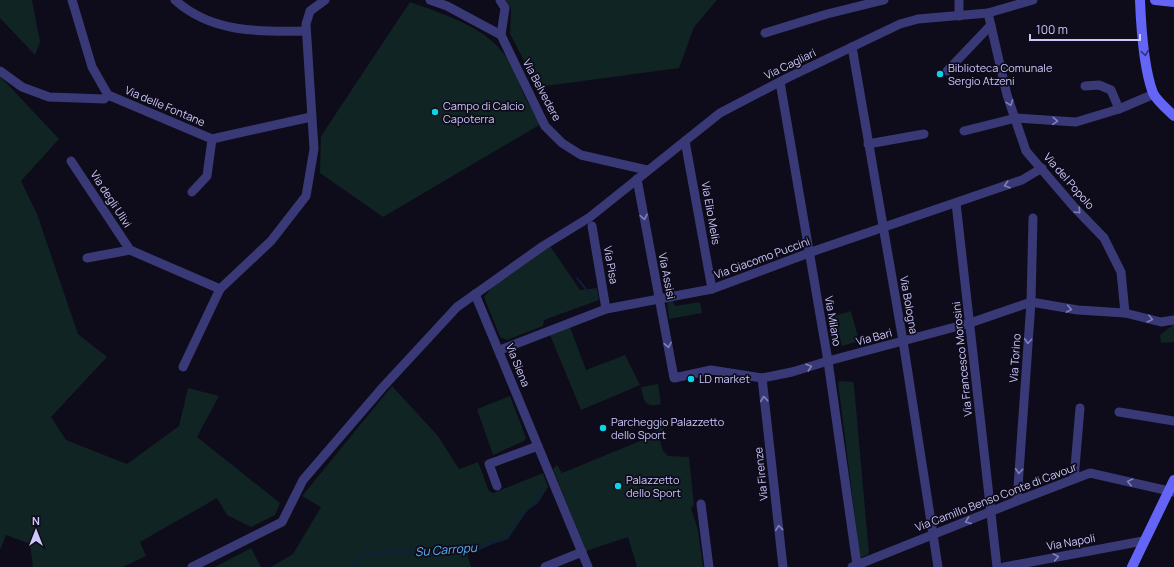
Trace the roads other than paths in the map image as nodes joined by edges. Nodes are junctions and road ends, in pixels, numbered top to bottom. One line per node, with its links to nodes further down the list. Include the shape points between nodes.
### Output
1 (72, 0): 25 (street, Via delle Fontane, via 92,67)
2 (175, 0): 16 (street, via 185,10 222,26 263,32)
3 (430, 0): 12 (street)
4 (500, 0): 18 (street, via 505,8)
5 (884, 0): 17 (street)
6 (958, 0): 14 (street)
7 (1033, 0): 13 (street, Via Cagliari)
8 (1140, 0): 24 (street, one-way to 24, via 1148,74)
9 (1155, 0): 11 (street)
10 (319, 1): 16 (street, via 307,17)
11 (1174, 2)
12 (449, 3): 18 (street)
13 (988, 13): 14 (street, Via Cagliari); 15 (street, Via del Popolo)
14 (959, 16): 19 (street, Via Cagliari, via 918,19 900,24)
15 (991, 25): 21 (street); 29 (street, Via del Popolo, one-way to 29, via 1007,95)
16 (306, 31): 28 (street)
17 (765, 33)
18 (501, 35): 38 (street, Via Belvedere, via 545,126 562,143 581,155)
19 (852, 47): 22 (street, Via Cagliari); 34 (street, Via Bologna)
20 (0, 71): 25 (street, via 22,87 49,97 104,99)
21 (947, 71)
22 (780, 82): 33 (street, Via Cagliari, via 720,113); 47 (street, Via Milano)
23 (1085, 86): 26 (street, via 1099,85 1111,90)
24 (1154, 94): 26 (street); 27 (street)
25 (108, 95): 32 (street, Via delle Fontane)
26 (1119, 109): 29 (street, one-way to 26, via 1076,122)
27 (1174, 116)
28 (311, 117): 32 (street, Via delle Fontane); 49 (street, via 314,149 306,196 271,241)
29 (1016, 118): 30 (street); 35 (street, Via del Popolo)
30 (964, 131)
31 (924, 134): 34 (street)
32 (212, 139): 41 (street, via 207,176)
33 (685, 141): 38 (street, Via Cagliari); 50 (street, Via Elio Melis)
34 (868, 144): 45 (street, Via Bologna)
35 (1029, 154): 37 (street, Via del Popolo); 39 (street)
36 (71, 161): 46 (street, Via degli Ulivi)
37 (1042, 168): 39 (street, Via Giacomo Puccini); 55 (street, Via del Popolo, one-way to 55, via 1104,238 1121,272)
38 (647, 170): 40 (street, Via Cagliari)
39 (1030, 175): 42 (street, Via Giacomo Puccini, one-way to 42)
40 (637, 179): 44 (street, Via Cagliari); 52 (street, Via Assisi, one-way to 52)
41 (192, 192)
42 (956, 202): 45 (street, Via Giacomo Puccini); 57 (street, Via Francesco Morosini)
43 (1033, 218): 53 (street, Via Torino)
44 (591, 221): 51 (street, Via Cagliari, via 543,246); 54 (street, Via Pisa)
45 (882, 228): 47 (street, Via Giacomo Puccini); 58 (street, Via Bologna)
46 (130, 250): 48 (street); 49 (street)
47 (809, 253): 50 (street, Via Giacomo Puccini); 60 (street, Via Milano)
48 (87, 258)
49 (220, 289): 61 (street)
50 (712, 289): 52 (street, Via Giacomo Puccini)
51 (475, 294): 59 (street, Via Siena); 79 (street, Via Cagliari, via 457,307 388,381 303,480 282,522)
52 (660, 299): 54 (street, Via Giacomo Puccini); 62 (street, Via Assisi, one-way to 62)
53 (1031, 302): 55 (street, Via Bari, one-way to 55, via 1078,310); 57 (street, Via Bari); 72 (street, Via Torino, one-way to 72)
54 (606, 308): 59 (street, Via Giacomo Puccini)
55 (1126, 313): 56 (street, one-way to 56, via 1162,322)
56 (1174, 320)
57 (970, 323): 58 (street, Via Bari); 74 (street, Via Francesco Morosini)
58 (903, 341): 60 (street, Via Bari); 75 (street, Via Bologna)
59 (500, 350): 67 (street, Via Siena)
60 (828, 361): 63 (street, Via Bari, one-way to 60); 78 (street, Via Milano)
61 (183, 367)
62 (674, 378): 63 (street, Via Bari, via 711,370)
63 (762, 378): 83 (street, Via Firenze, one-way to 63)
64 (1080, 408): 68 (street)
65 (1119, 412): 66 (street)
66 (1174, 421)
67 (538, 446): 70 (street, via 489,464); 77 (street, Via Siena)
68 (1074, 479): 71 (street, Via Camillo Benso Conte di Cavour, one-way to 68, via 1090,473); 72 (street, Via Camillo Benso Conte di Cavour)
69 (1174, 480): 71 (street)
70 (497, 486)
71 (1171, 491): 76 (street)
72 (1017, 500): 74 (street, Via Camillo Benso Conte di Cavour)
73 (701, 504): 82 (street)
74 (990, 512): 75 (street, Via Camillo Benso Conte di Cavour, one-way to 75); 85 (street, Via Francesco Morosini)
75 (933, 534): 78 (street, Via Camillo Benso Conte di Cavour); 84 (street, Via Bologna)
76 (1143, 541): 86 (street, Via Napoli, one-way to 76); 87 (street)
77 (582, 552): 80 (street); 81 (street, Via Siena)
78 (855, 566)
79 (192, 567)
80 (545, 567)
81 (588, 567)
82 (709, 567)
83 (783, 567)
84 (938, 567)
85 (997, 567)
86 (1004, 567)
87 (1132, 567)

